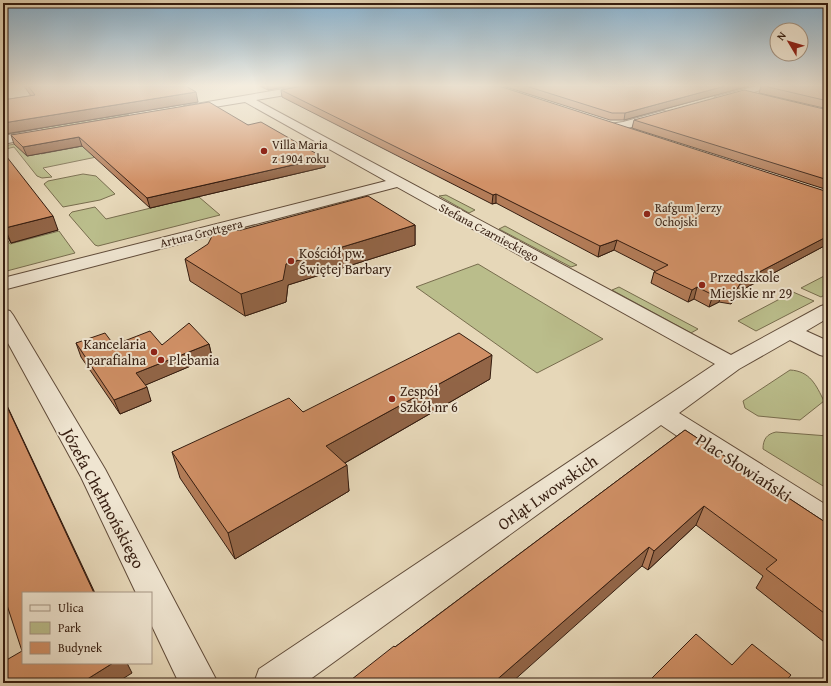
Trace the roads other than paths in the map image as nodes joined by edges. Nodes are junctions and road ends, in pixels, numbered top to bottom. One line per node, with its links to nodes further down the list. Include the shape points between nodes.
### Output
1 (282, 118): 8 (street, Stefana Czarnieckiego)
2 (649, 118): 4 (street, via 624,125)
3 (593, 122): 4 (street)
4 (607, 126): 6 (street)
5 (49, 132): 7 (street)
6 (631, 135)
7 (3, 140)
8 (398, 182): 9 (street, Artura Grottgera); 14 (street, Stefana Czarnieckiego)
9 (3, 284)
10 (828, 310): 12 (street, Orląt Lwowskich)
11 (3, 315): 17 (street, Józefa Chełmońskiego, via 95,477)
12 (789, 332): 13 (street); 14 (street, Orląt Lwowskich)
13 (828, 350)
14 (731, 364): 15 (street, Orląt Lwowskich)
15 (661, 413): 16 (street, Plac Słowiański); 18 (street, Orląt Lwowskich)
16 (828, 522)
17 (199, 683)
18 (273, 683)

